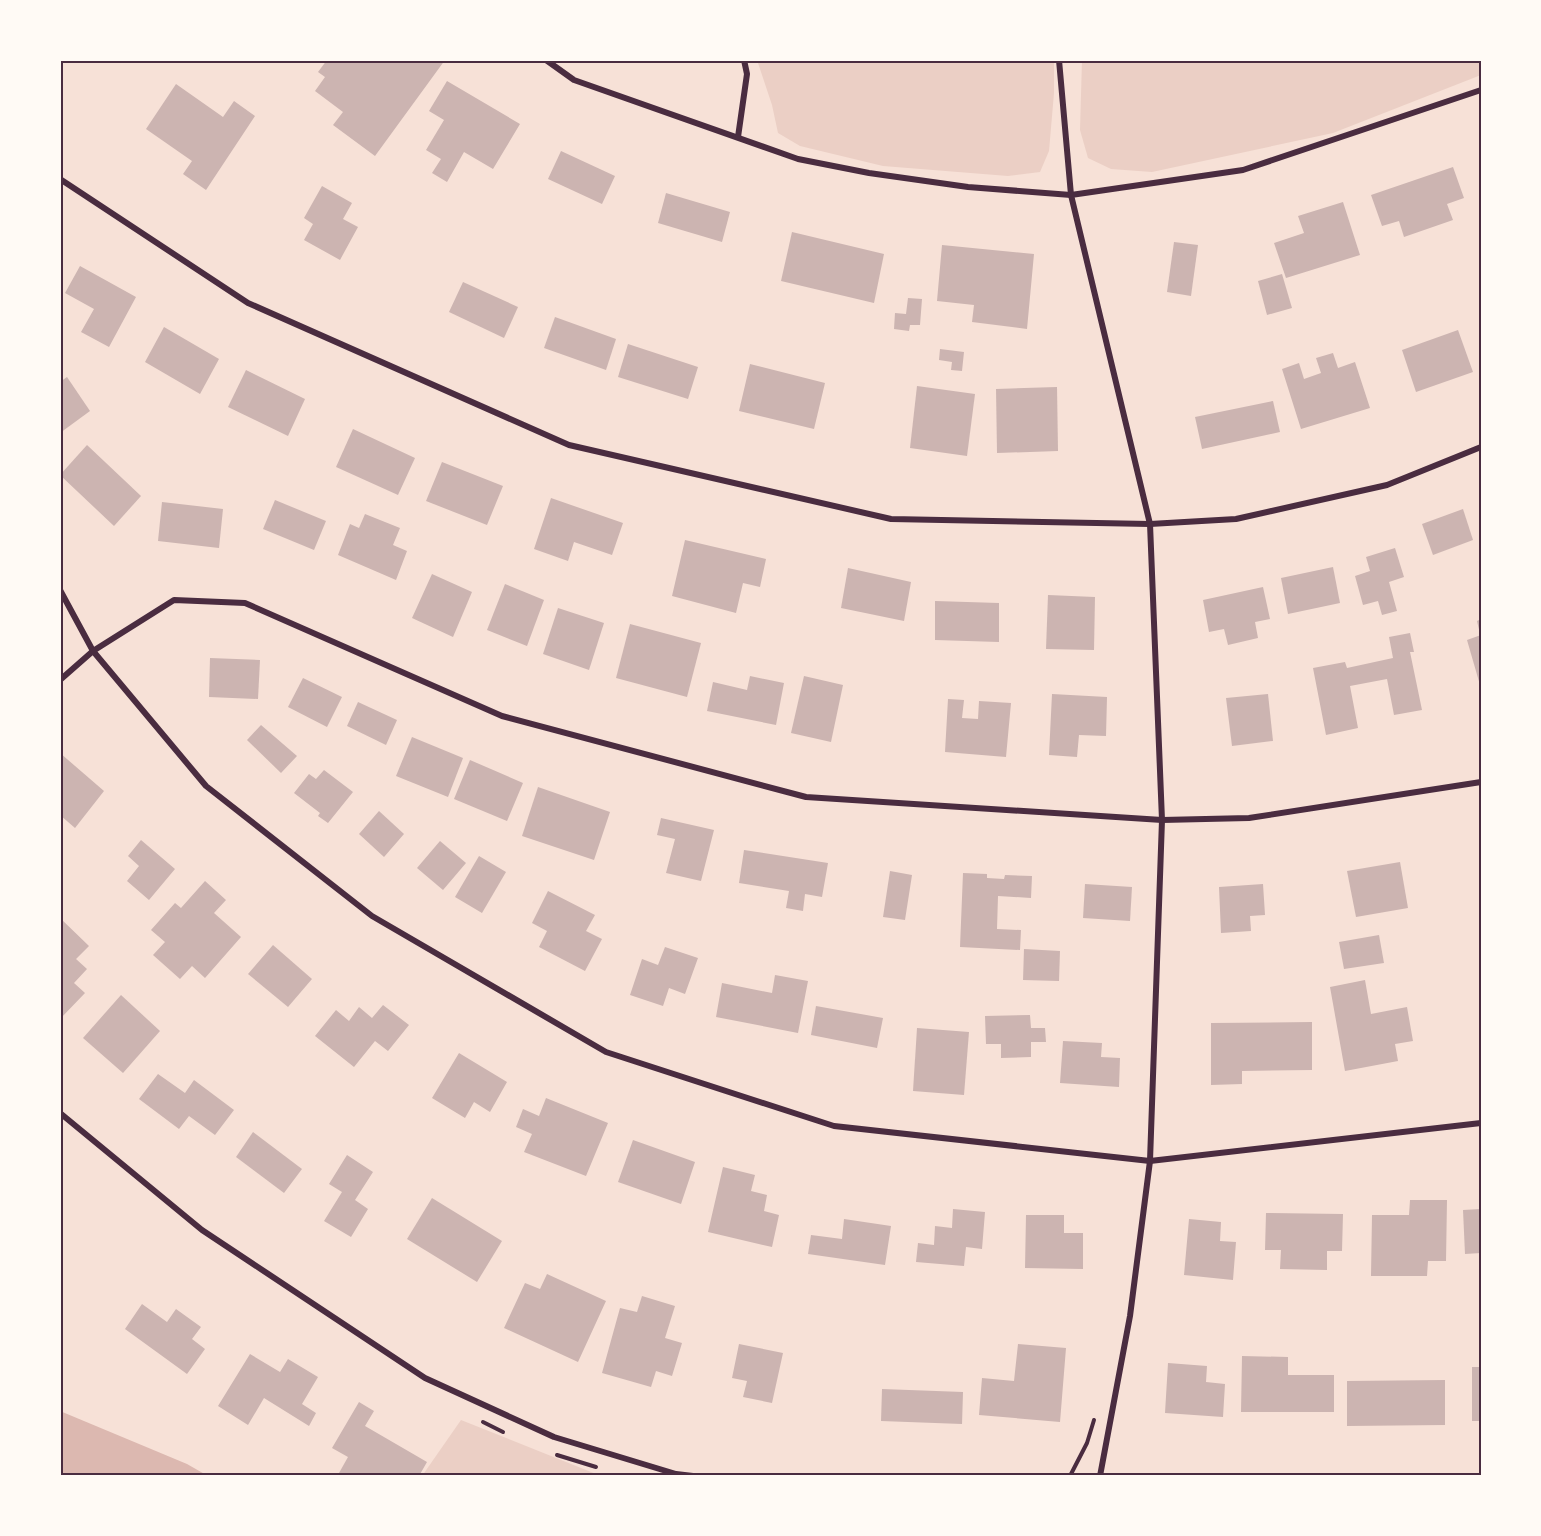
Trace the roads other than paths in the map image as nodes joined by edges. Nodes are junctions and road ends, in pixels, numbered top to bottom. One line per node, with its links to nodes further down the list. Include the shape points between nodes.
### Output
1 (546, 60): 5 (street, via 574,80)
2 (744, 60): 5 (street, via 747,74)
3 (1059, 60): 7 (street)
4 (1481, 90): 7 (street, via 1243,170)
5 (738, 136): 7 (street, via 798,159 869,173 968,187)
6 (60, 179): 9 (street, via 248,303 569,445 891,519)
7 (1071, 195): 9 (street)
8 (1481, 447): 9 (street, via 1387,485 1236,519)
9 (1150, 524): 14 (street)
10 (60, 590): 11 (street)
11 (93, 651): 12 (street); 14 (street, via 174,600 245,603 502,716 806,797); 17 (street, via 206,786 354,902 606,1052 834,1125)
12 (60, 681)
13 (1481, 782): 14 (street, via 1249,818)
14 (1162, 820): 17 (street)
15 (60, 1113): 18 (street, via 202,1230 424,1378 554,1437)
16 (1481, 1123): 17 (street)
17 (1150, 1161): 19 (street, via 1130,1316)
18 (693, 1476)
19 (1100, 1476)

